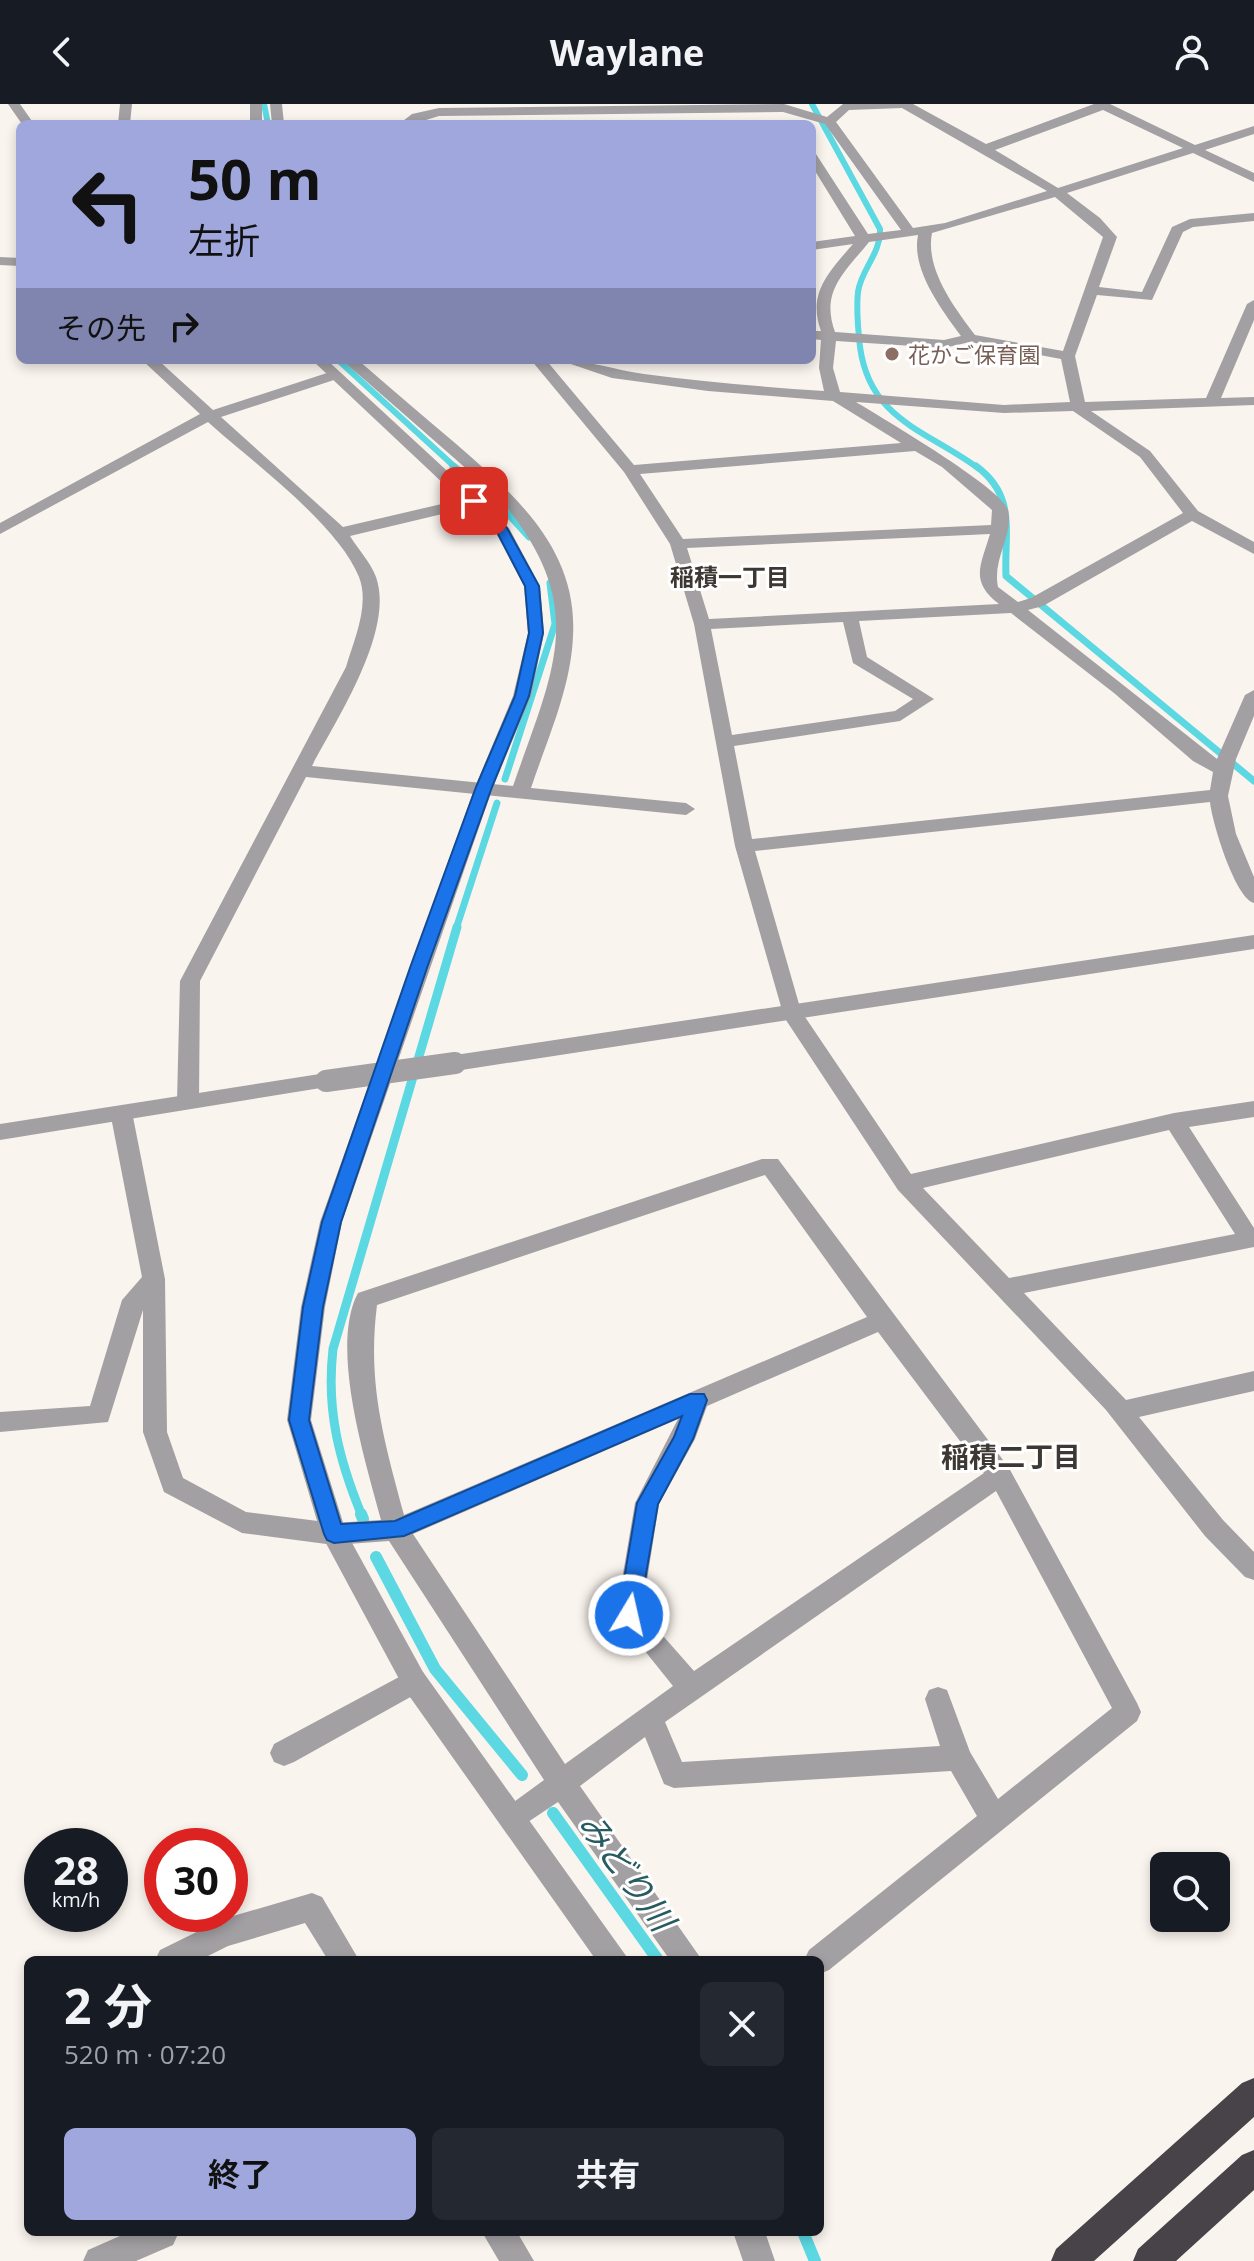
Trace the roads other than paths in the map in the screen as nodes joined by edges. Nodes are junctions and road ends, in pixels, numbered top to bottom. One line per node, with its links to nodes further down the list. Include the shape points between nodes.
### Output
1 (904, 104): 4 (street); 11 (street)
2 (1102, 105): 11 (street); 12 (street)
3 (784, 106): 6 (street); 9 (street)
4 (856, 106): 9 (street)
5 (9, 107): 7 (street, via 19,106)
6 (468, 113): 8 (street)
7 (26, 120)
8 (411, 120)
9 (829, 121): 18 (street)
10 (1254, 130): 12 (street)
11 (982, 150): 15 (street)
12 (1192, 150): 14 (street); 15 (street)
13 (816, 163): 19 (street)
14 (1254, 178)
15 (1054, 192): 17 (street); 21 (street, via 1102,225 1110,237)
16 (1254, 217): 21 (street, via 1190,223 1177,230 1147,297)
17 (926, 230): 18 (street); 25 (street, via 922,250 945,304)
18 (910, 233): 19 (street)
19 (864, 240): 20 (street); 24 (street, via 830,280 821,313)
20 (816, 246)
21 (1092, 290): 26 (street)
22 (1254, 304): 35 (street)
23 (816, 335): 24 (street)
24 (829, 335): 25 (street, via 944,344); 33 (street, via 826,368)
25 (970, 338): 26 (street)
26 (1068, 356): 36 (street)
27 (153, 364): 37 (street)
28 (323, 364): 32 (street)
29 (354, 364): 40 (street)
30 (541, 364): 39 (street)
31 (579, 364): 33 (street, via 612,374 708,387)
32 (335, 375): 37 (street); 41 (street)
33 (832, 394): 36 (street, via 1004,409); 38 (street)
34 (1254, 401): 35 (street)
35 (1211, 403): 36 (street)
36 (1079, 409): 42 (street, via 1145,454)
37 (208, 416): 43 (street); 45 (street)
38 (917, 446): 39 (street); 44 (street, via 1000,509)
39 (630, 470): 46 (street)
40 (505, 494): 41 (street); 56 (street, via 544,542 562,578 567,614 558,676)
41 (474, 501): 45 (street); 55 (street, via 503,531 532,586 536,633 522,696)
42 (1192, 514): 47 (street); 48 (street, via 1037,602)
43 (0, 529)
44 (1002, 529): 46 (street); 48 (street, via 985,572 990,589)
45 (340, 533): 54 (street, via 368,578 371,612 355,667)
46 (678, 544): 50 (street)
47 (1254, 549)
48 (1015, 608): 49 (street); 53 (street, via 1199,757)
49 (850, 617): 50 (street); 52 (street, via 859,659 925,699 900,716)
50 (702, 624): 52 (street)
51 (1254, 695): 53 (street)
52 (724, 742): 59 (street)
53 (1224, 770): 57 (street)
54 (300, 771): 55 (street); 63 (street, via 190,981)
55 (484, 787): 56 (street); 79 (street, via 352,1157 313,1307 299,1420)
56 (520, 792): 58 (street)
57 (1218, 795): 59 (street); 60 (street)
58 (686, 809)
59 (744, 846): 62 (street)
60 (1254, 897)
61 (1254, 942): 62 (street)
62 (791, 1012): 63 (street, bridge); 68 (street)
63 (188, 1101): 65 (street)
64 (1254, 1109): 66 (street)
65 (122, 1117): 67 (street); 70 (street)
66 (1174, 1121): 68 (street); 69 (street)
67 (0, 1132)
68 (906, 1184): 71 (street)
69 (1252, 1244): 71 (street)
70 (154, 1279): 76 (street, via 134,1300 99,1415); 79 (street, via 155,1432 173,1485 242,1522)
71 (1008, 1287): 75 (street)
72 (882, 1320): 74 (street); 77 (street); 78 (street, via 770,1165 366,1299 359,1351 369,1431)
73 (1254, 1381): 75 (street)
74 (697, 1400): 78 (street); 82 (street, via 683,1439 647,1503 629,1615)
75 (1120, 1411): 80 (street)
76 (0, 1422)
77 (1000, 1475): 82 (street); 89 (street, via 1128,1712)
78 (396, 1530): 79 (street); 87 (street)
79 (334, 1534): 81 (street)
80 (1254, 1569)
81 (414, 1681): 85 (street); 88 (street)
82 (692, 1688): 84 (street)
83 (938, 1699): 86 (street)
84 (650, 1717): 86 (street, via 674,1775); 87 (street)
85 (284, 1753)
86 (958, 1758): 89 (street)
87 (562, 1784): 88 (street); 93 (street)
88 (513, 1819): 92 (street)
89 (995, 1819): 94 (street)
90 (178, 1956): 91 (street, via 223,1933 312,1907)
91 (342, 1956)
92 (611, 1956)
93 (684, 1956)
94 (824, 1956)
95 (1254, 2095): 103 (highway)
96 (1254, 2167): 104 (highway)
97 (157, 2236): 100 (street)
98 (501, 2236): 101 (street)
99 (750, 2236): 102 (street)
100 (99, 2261)
101 (518, 2261)
102 (759, 2261)
103 (1068, 2261)
104 (1150, 2261)

